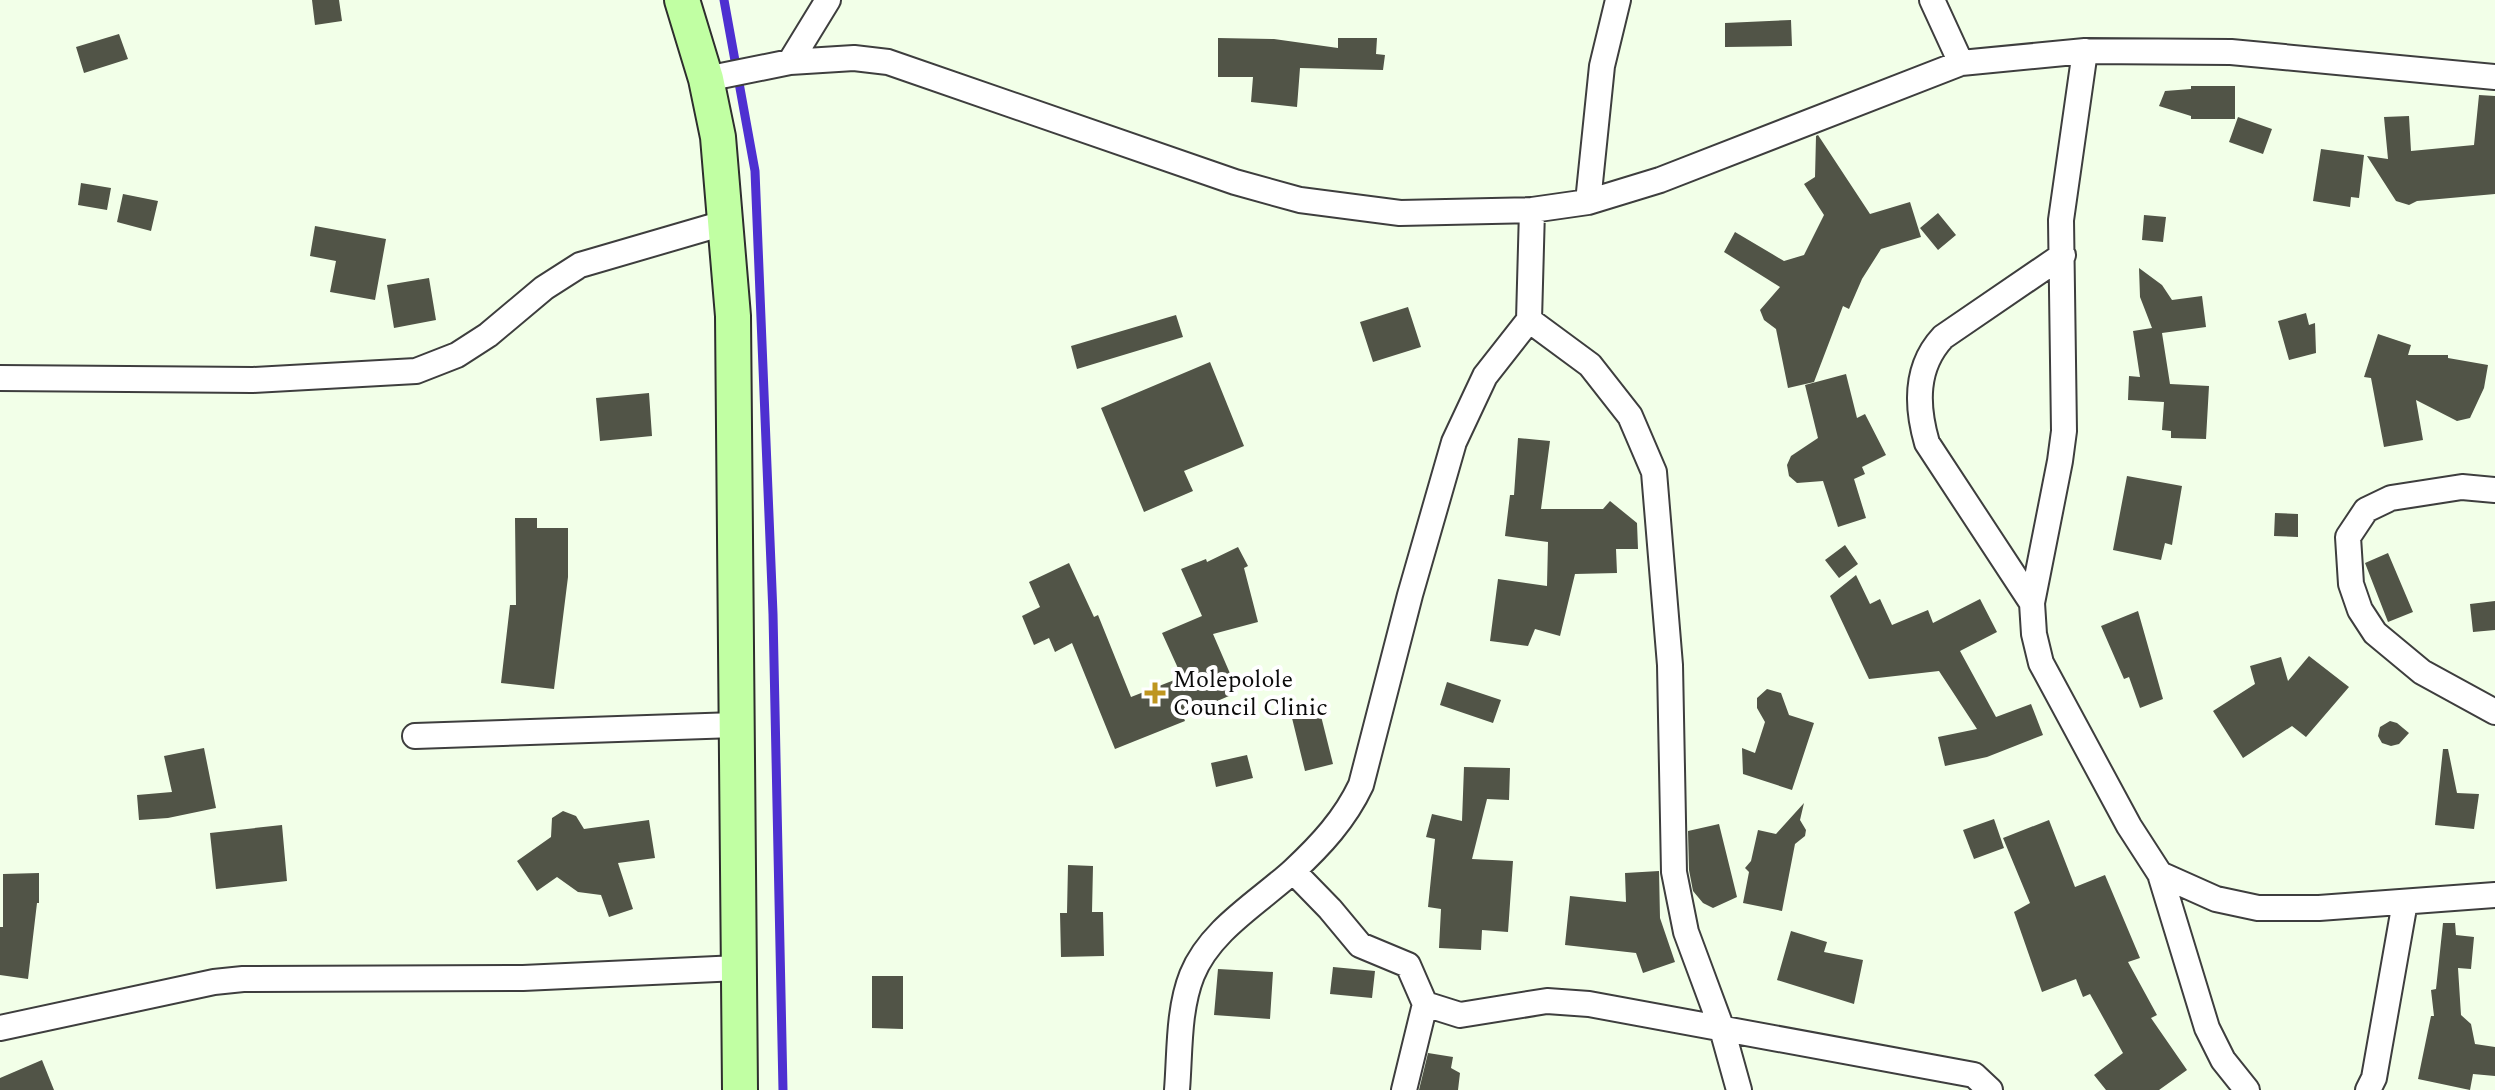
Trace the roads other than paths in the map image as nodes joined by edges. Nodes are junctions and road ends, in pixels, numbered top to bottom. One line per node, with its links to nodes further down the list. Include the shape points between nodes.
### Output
1 (682, 0): 9 (street)
2 (828, 0): 6 (street)
3 (1618, 0): 10 (street, via 1602,66)
4 (1932, 0): 7 (street)
5 (2085, 51): 7 (street); 8 (street, via 2231,52); 13 (street, via 2061,220)
6 (790, 62): 9 (street); 11 (street, via 888,62 1300,200 1400,213)
7 (1961, 63): 10 (street, via 1660,180)
8 (2495, 77)
9 (706, 79): 12 (street, via 718,137)
10 (1588, 202): 11 (street)
11 (1532, 210): 14 (street)
12 (724, 223): 15 (street, via 580,265 488,335 457,355 416,371 253,380); 19 (street, via 733,316)
13 (2063, 255): 17 (street, via 2064,431); 17 (street, via 1943,337 1930,351 1920,396 1927,443)
14 (1529, 320): 21 (street, via 1485,376 1454,442 1361,785 1349,810); 28 (street, via 1590,365 1630,416 1654,472 1670,665 1674,872 1686,932)
15 (0, 378)
16 (2495, 490): 18 (street, via 2462,487 2391,498 2366,510 2348,537 2351,584 2375,633 2422,672)
17 (2032, 603): 22 (street, via 2041,663)
18 (2495, 712)
19 (735, 725): 20 (street); 25 (street)
20 (415, 736)
21 (1293, 871): 26 (street, via 1360,945 1408,965); 30 (street, via 1210,946 1192,974)
22 (2160, 874): 24 (street, via 2216,899 2258,908); 34 (street, via 2207,1028)
23 (2495, 895): 24 (street)
24 (2405, 902): 35 (street)
25 (738, 968): 27 (street, via 523,978 243,979); 29 (street)
26 (1425, 1004): 28 (street, via 1460,1015 1547,1001 1589,1004); 31 (street)
27 (0, 1028)
28 (1722, 1029): 32 (street); 33 (street, via 1974,1075)
29 (740, 1090)
30 (1177, 1090)
31 (1404, 1090)
32 (1739, 1090)
33 (1990, 1090)
34 (2247, 1090)
35 (2368, 1090)

